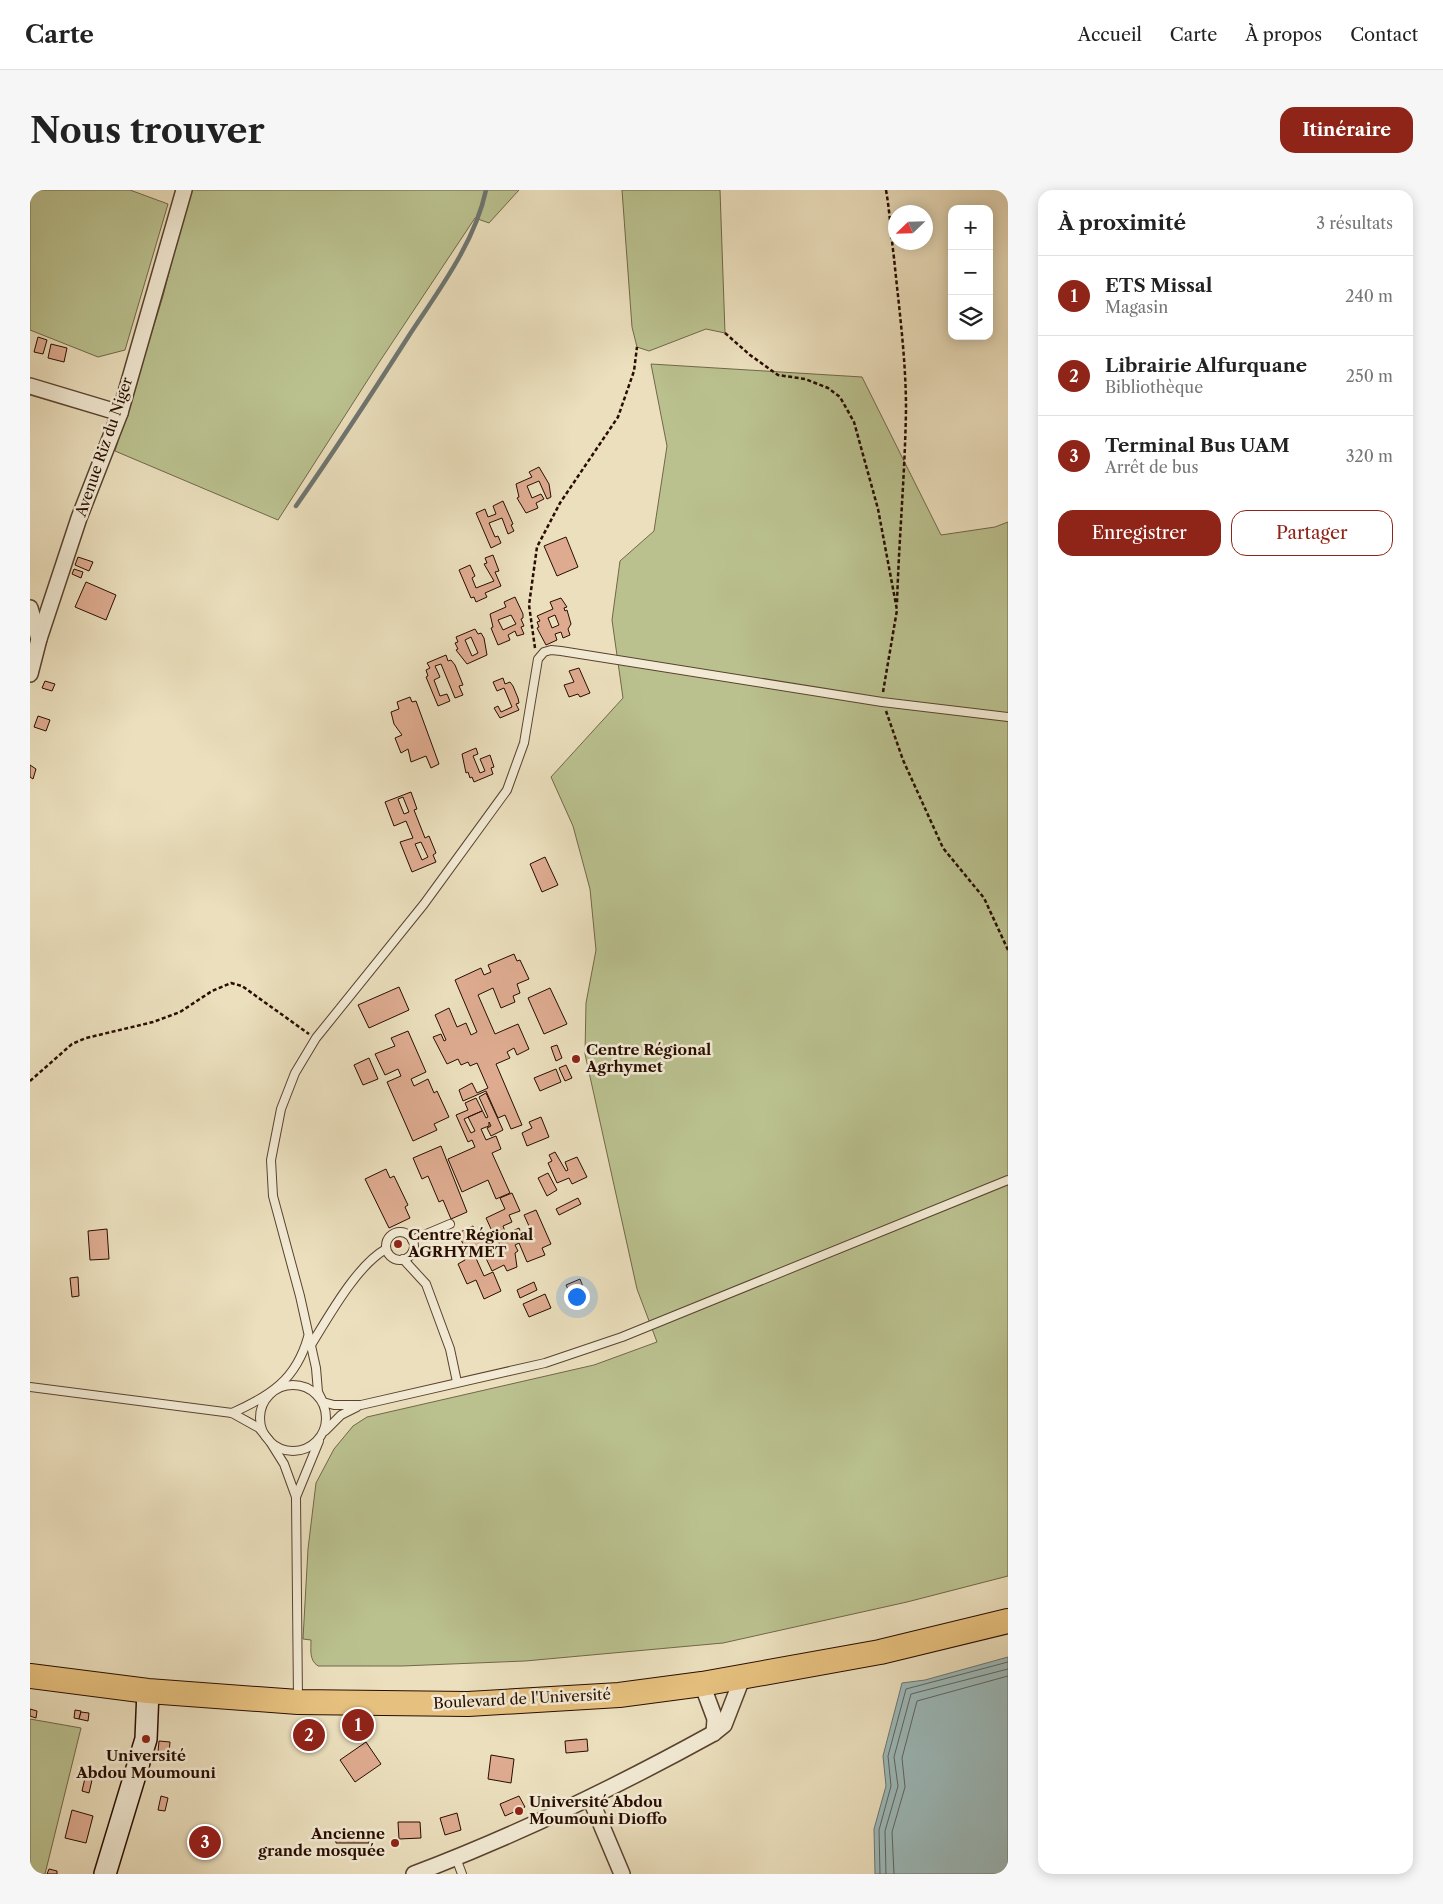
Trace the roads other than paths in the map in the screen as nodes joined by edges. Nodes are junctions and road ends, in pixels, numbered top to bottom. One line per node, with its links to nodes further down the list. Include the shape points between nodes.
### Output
1 (184, 190): 3 (street, Avenue Riz du Niger)
2 (30, 386): 3 (street)
3 (120, 414): 5 (street, Avenue Riz du Niger, via 79,518)
4 (30, 608): 5 (street)
5 (39, 638): 6 (street, Avenue Riz du Niger)
6 (30, 674)
7 (1008, 717): 13 (lane, via 882,702 561,651 544,652 538,659 524,743 507,790 424,904 316,1038 295,1073 285,1100 271,1160 273,1196)
8 (1008, 1180): 14 (lane, via 622,1337 545,1363)
9 (450, 1224): 10 (lane)
10 (412, 1240): 11 (lane, via 406,1234 394,1234 386,1243); 12 (lane, via 411,1255)
11 (386, 1249): 12 (lane, via 394,1259); 13 (lane, via 360,1272)
12 (403, 1259): 14 (lane, via 426,1284 450,1349)
13 (309, 1341): 16 (lane, via 300,1358); 17 (lane)
14 (458, 1382): 18 (lane)
15 (30, 1387): 19 (lane)
16 (272, 1393): 17 (lane, via 294,1385 309,1389); 19 (lane); 21 (lane, via 261,1416 264,1433)
17 (321, 1400): 18 (lane, via 334,1405); 20 (lane, via 326,1411)
18 (361, 1405): 20 (lane, via 341,1415)
19 (232, 1413): 21 (lane, via 259,1428)
20 (322, 1434): 21 (lane, via 312,1446 297,1451 282,1449); 22 (lane)
21 (269, 1440): 22 (lane, via 284,1464)
22 (296, 1497): 28 (lane)
23 (1008, 1621): 25 (main road, Boulevard de l'Université, via 880,1652)
24 (30, 1676): 27 (main road, Boulevard de l'Université)
25 (743, 1676): 26 (main road, Boulevard de l'Université); 29 (street, via 724,1725)
26 (702, 1684): 28 (main road, Boulevard de l'Université, via 619,1695 468,1704); 29 (street, via 715,1719)
27 (148, 1692): 28 (main road, Boulevard de l'Université); 32 (street, via 146,1739)
28 (298, 1702)
29 (714, 1733): 30 (street)
30 (590, 1798): 31 (street); 35 (street)
31 (456, 1858): 33 (street); 34 (lane)
32 (105, 1874)
33 (414, 1874)
34 (462, 1874)
35 (622, 1874)

